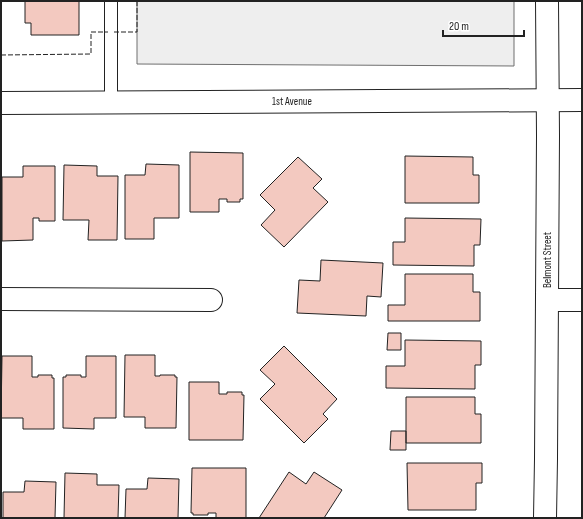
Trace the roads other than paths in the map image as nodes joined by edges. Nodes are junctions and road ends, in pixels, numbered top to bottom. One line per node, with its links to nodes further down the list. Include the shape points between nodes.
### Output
1 (111, 1): 5 (lane)
2 (547, 1): 3 (street, Belmont Street)
3 (548, 100): 4 (street, 1st Avenue); 5 (street, 1st Avenue); 9 (street, Belmont Street)
4 (582, 100)
5 (111, 102): 6 (street, 1st Avenue)
6 (1, 103)
7 (1, 299): 8 (street)
8 (211, 300)
9 (547, 300): 10 (street); 11 (street, Belmont Street)
10 (582, 300)
11 (545, 518)

